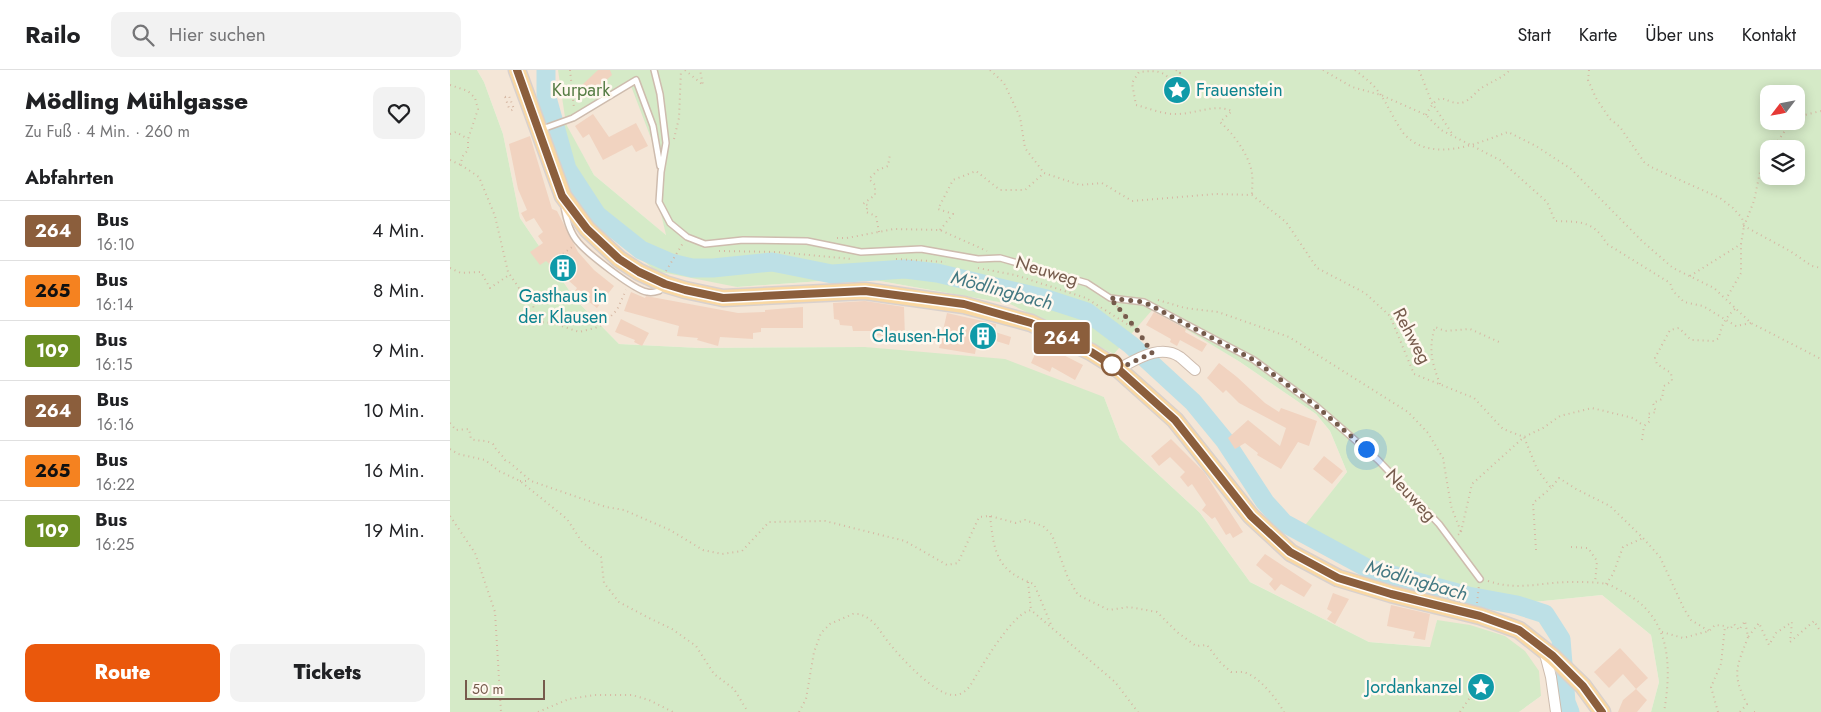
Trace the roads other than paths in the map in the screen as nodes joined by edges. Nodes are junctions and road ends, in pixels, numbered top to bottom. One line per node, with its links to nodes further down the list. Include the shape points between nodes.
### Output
1 (517, 70): 5 (main road)
2 (654, 70): 4 (lane, Neuweg, via 666,143)
3 (545, 128): 4 (lane, via 573,118 636,80 653,126)
4 (661, 172): 9 (lane, Neuweg, via 660,202 670,223 687,237 705,244 743,240 807,241 861,252 921,249 1000,258 1086,283 1110,298 1144,302 1254,360 1316,406 1378,460 1452,541)
5 (562, 196): 6 (main road, via 604,246 639,272); 6 (lane, via 566,216 578,242 595,258 647,292 659,291)
6 (664, 280): 7 (main road, via 723,298 865,291 964,304 1031,323)
7 (1118, 369): 8 (street, via 1151,353 1165,352 1178,356); 10 (main road, via 1175,420 1251,516 1290,552 1338,578 1480,616 1519,630)
8 (1195, 370)
9 (1480, 579)
10 (1548, 653): 11 (street); 12 (main road, via 1583,686)
11 (1555, 709)
12 (1602, 712)

